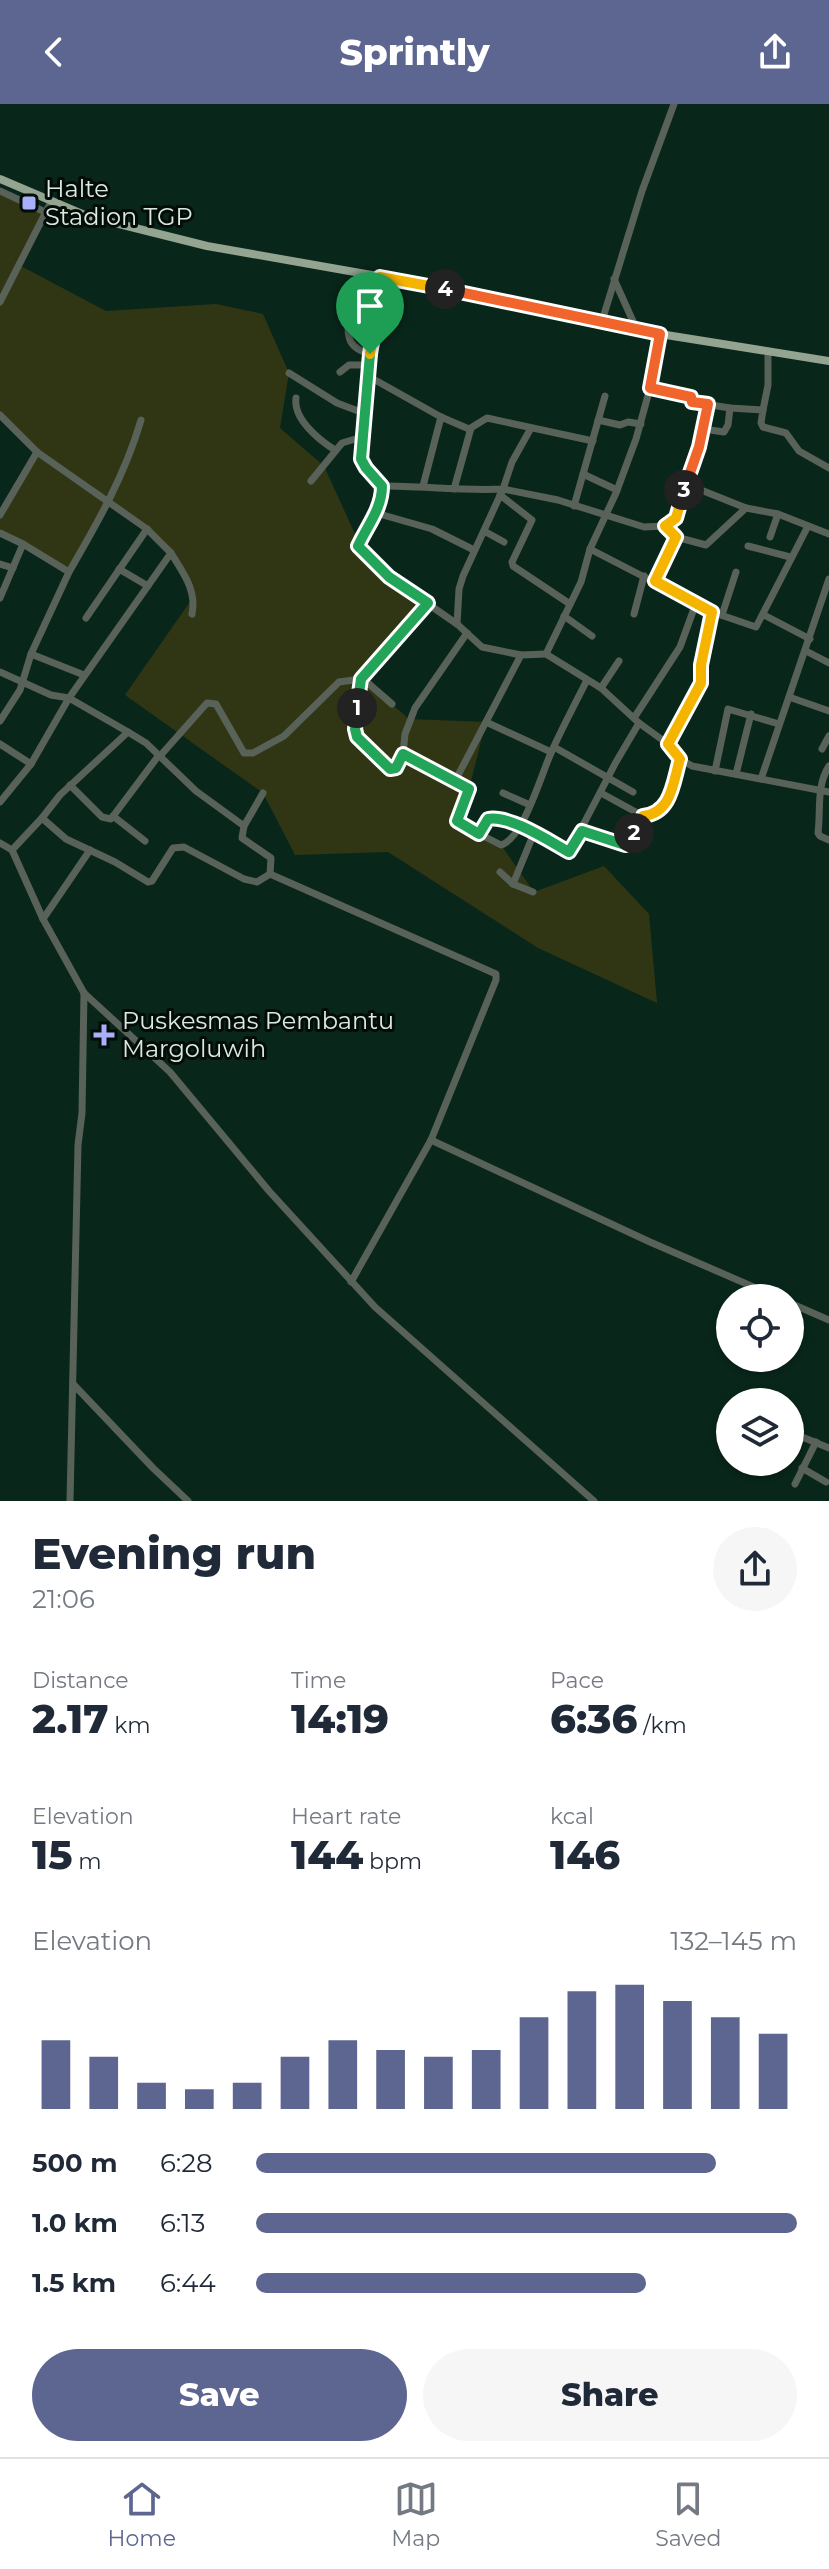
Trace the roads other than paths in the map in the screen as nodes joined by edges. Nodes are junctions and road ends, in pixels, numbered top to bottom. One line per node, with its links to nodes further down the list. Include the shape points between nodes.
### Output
1 (674, 104): 7 (street)
2 (0, 179): 4 (main road)
3 (0, 191): 5 (street)
4 (51, 202): 5 (street); 6 (main road, via 207,246)
5 (45, 212): 8 (street)
6 (380, 277): 10 (main road); 14 (street)
7 (614, 278): 10 (street); 11 (street)
8 (0, 302)
9 (348, 319): 14 (street, via 351,341)
10 (602, 321): 11 (main road)
11 (636, 328): 12 (main road)
12 (660, 334): 13 (main road); 20 (street)
13 (768, 351): 15 (main road); 25 (street)
14 (370, 354): 16 (street)
15 (829, 361)
16 (369, 365): 17 (street, via 349,365); 19 (street)
17 (340, 372)
18 (289, 373): 26 (street)
19 (368, 376): 26 (street); 28 (street)
20 (650, 388): 23 (street); 31 (street)
21 (605, 396): 30 (street)
22 (296, 398): 37 (street, via 297,412)
23 (708, 404): 24 (street); 34 (street)
24 (730, 408): 25 (street); 34 (street, via 724,432)
25 (763, 410): 39 (street, via 763,427 786,433 799,451)
26 (366, 414): 35 (street)
27 (0, 415): 38 (street)
28 (441, 417): 32 (street); 44 (street)
29 (141, 420): 49 (street)
30 (598, 420): 31 (street); 36 (street)
31 (641, 424): 46 (street)
32 (471, 428): 33 (street, via 487,418); 45 (street)
33 (531, 428): 36 (street); 47 (street)
34 (703, 429): 42 (street)
35 (362, 437): 37 (street); 43 (street, via 361,459)
36 (593, 441): 40 (street)
37 (335, 450): 41 (street)
38 (37, 452): 48 (street); 49 (street)
39 (829, 468)
40 (583, 474): 46 (street); 50 (street)
41 (311, 481)
42 (686, 484): 51 (street); 56 (street, via 676,518)
43 (382, 486): 44 (street); 52 (street)
44 (423, 486): 45 (street)
45 (454, 489): 47 (street)
46 (617, 490): 53 (street)
47 (502, 492): 50 (street); 59 (street); 83 (street, via 532,520 513,566)
48 (4, 500): 55 (street)
49 (109, 503): 58 (street); 74 (street)
50 (574, 506): 53 (street)
51 (746, 508): 54 (street); 62 (street, via 706,545)
52 (376, 513): 68 (street, via 432,529); 81 (street, via 359,548)
53 (607, 514): 56 (street, via 644,527); 67 (street)
54 (778, 514): 57 (street); 63 (street)
55 (0, 515)
56 (665, 526): 62 (street)
57 (808, 526): 61 (street); 70 (street)
58 (147, 529): 69 (street); 73 (street)
59 (484, 531): 64 (street); 68 (street)
60 (0, 533): 65 (street)
61 (829, 534)
62 (676, 537): 78 (street)
63 (770, 537)
64 (504, 542)
65 (23, 544): 72 (street); 74 (street)
66 (748, 546): 70 (street)
67 (590, 549): 76 (street); 83 (street)
68 (474, 550): 92 (street, via 459,589)
69 (171, 553): 79 (street); 86 (street, via 194,596)
70 (790, 557): 89 (street)
71 (0, 564): 72 (street)
72 (13, 568): 80 (street)
73 (119, 569): 79 (street); 91 (street)
74 (69, 572): 97 (street)
75 (736, 572): 88 (street)
76 (644, 576): 78 (street); 87 (street)
77 (829, 579): 84 (street)
78 (655, 581): 82 (street)
79 (148, 586): 103 (street)
80 (0, 598)
81 (428, 603): 92 (street); 104 (street)
82 (696, 603): 85 (street); 113 (street, via 680,647)
83 (570, 604): 90 (street)
84 (825, 610): 95 (street)
85 (712, 612): 88 (street); 120 (street, via 701,683)
86 (192, 614)
87 (634, 614)
88 (722, 615): 89 (street, via 754,627)
89 (764, 615): 95 (street)
90 (564, 616): 94 (street); 98 (street)
91 (86, 618)
92 (457, 624): 93 (street)
93 (467, 633): 99 (street, via 482,647); 123 (street, via 415,708)
94 (592, 636)
95 (810, 639): 96 (street)
96 (806, 651): 101 (street); 108 (street)
97 (31, 654): 103 (street); 106 (street)
98 (546, 654): 99 (street); 105 (street)
99 (521, 655): 115 (street)
100 (619, 661): 107 (street)
101 (829, 663)
102 (0, 672): 106 (street)
103 (84, 675): 109 (street)
104 (361, 679): 110 (street); 123 (street, via 357,737 390,769); 124 (street, via 339,682 284,736 253,753 244,753 216,704 207,703)
105 (587, 680): 107 (street); 121 (street)
106 (23, 682): 109 (street); 114 (street)
107 (601, 688): 113 (street)
108 (789, 697): 111 (street); 116 (street)
109 (69, 698): 117 (street); 126 (street)
110 (392, 704)
111 (829, 711)
112 (751, 714): 116 (street); 128 (street, via 728,709); 129 (street)
113 (636, 720): 120 (street); 130 (street)
114 (0, 721)
115 (486, 722): 121 (street); 132 (street)
116 (779, 724): 131 (street)
117 (128, 732): 124 (street); 133 (street)
118 (829, 736): 122 (street)
119 (0, 744): 126 (street)
120 (668, 744): 125 (street)
121 (553, 749): 130 (street); 141 (street)
122 (822, 749)
123 (403, 754): 132 (street)
124 (159, 756): 143 (street); 147 (street)
125 (680, 759): 128 (street); 144 (street, via 664,808)
126 (31, 764): 140 (street)
127 (829, 766): 134 (street)
128 (715, 771): 129 (street)
129 (736, 774): 131 (street)
130 (607, 779): 135 (street); 139 (street)
131 (761, 779): 134 (street)
132 (455, 781): 151 (street, via 469,789 457,821)
133 (70, 785): 142 (street); 145 (street)
134 (819, 790): 136 (street); 152 (street, via 818,833)
135 (633, 792)
136 (829, 792)
137 (263, 793): 147 (street)
138 (503, 793): 141 (street)
139 (601, 793): 144 (street); 149 (street)
140 (0, 802)
141 (530, 805): 148 (street)
142 (93, 808): 143 (street, via 106,819); 146 (street)
143 (113, 816): 153 (street)
144 (643, 816): 149 (street, via 625,845)
145 (42, 818): 155 (street); 156 (street, via 66,839)
146 (86, 818)
147 (244, 826): 158 (street, via 242,838 271,858)
148 (520, 826): 150 (street); 151 (street, via 490,818); 151 (street, via 504,846)
149 (582, 831): 150 (street, via 569,852)
150 (534, 833): 159 (street)
151 (479, 834)
152 (829, 840)
153 (145, 841)
154 (0, 843): 155 (street)
155 (12, 850): 161 (street)
156 (90, 850): 158 (street, via 148,882 178,846 248,880 262,881); 161 (street)
157 (500, 872): 159 (street)
158 (270, 874): 163 (street, via 496,974)
159 (513, 884): 160 (street)
160 (533, 892)
161 (43, 919): 162 (street)
162 (84, 993): 164 (street, via 170,1072); 168 (street)
163 (431, 1140): 164 (street); 165 (street)
164 (351, 1282): 179 (street)
165 (747, 1284)
166 (804, 1309): 167 (street)
167 (829, 1320)
168 (74, 1385): 177 (street); 178 (street)
169 (804, 1437): 170 (street)
170 (816, 1442): 171 (street); 172 (street)
171 (829, 1448)
172 (804, 1464)
173 (804, 1469): 175 (street)
174 (798, 1476): 176 (street)
175 (826, 1482)
176 (795, 1484)
177 (70, 1501)
178 (188, 1501)
179 (594, 1501)

